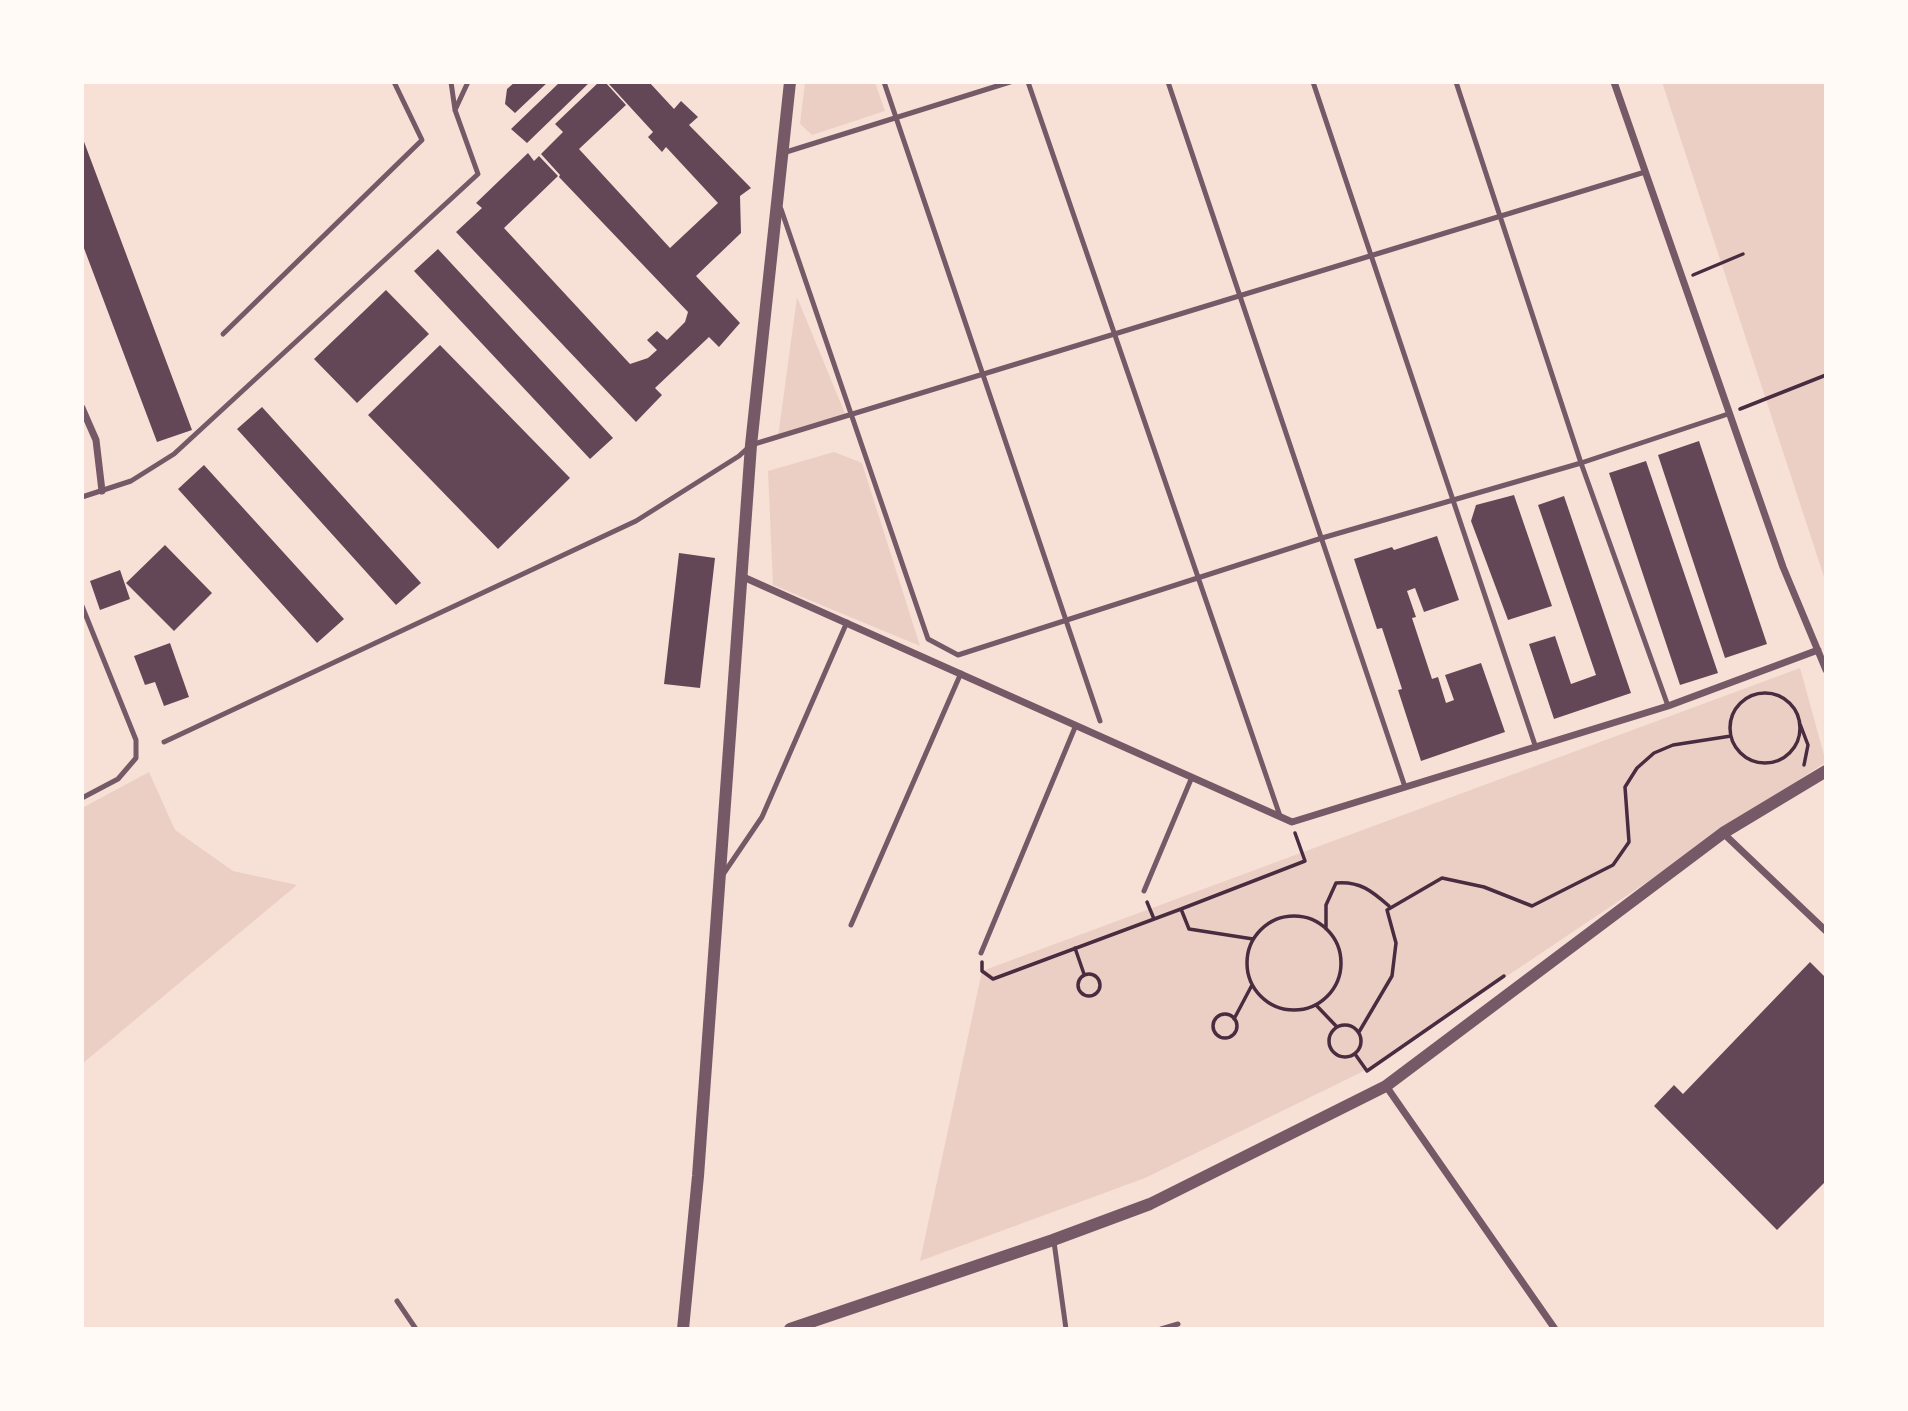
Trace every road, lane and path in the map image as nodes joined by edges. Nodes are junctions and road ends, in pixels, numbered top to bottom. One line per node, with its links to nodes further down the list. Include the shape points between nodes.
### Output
1 (394, 82): 22 (lane, via 422,140)
2 (451, 82): 12 (lane)
3 (468, 82): 12 (lane)
4 (790, 82): 14 (street)
5 (884, 82): 13 (lane)
6 (1010, 82): 13 (lane)
7 (1028, 82): 23 (lane)
8 (1168, 82): 21 (lane)
9 (1313, 82): 19 (lane)
10 (1457, 82): 17 (lane)
11 (1614, 82): 15 (street)
12 (455, 110): 31 (lane, via 478,174 174,454 131,481)
13 (896, 118): 14 (lane); 24 (lane)
14 (781, 153): 16 (street)
15 (1645, 172): 17 (lane); 20 (street)
16 (777, 198): 28 (lane); 29 (street)
17 (1502, 216): 19 (lane); 30 (lane)
18 (1744, 254): 20 (path)
19 (1371, 256): 21 (lane); 33 (lane)
20 (1683, 279): 27 (street)
21 (1240, 296): 23 (lane); 34 (lane)
22 (223, 334)
23 (1114, 334): 24 (lane); 36 (lane)
24 (983, 374): 28 (lane); 38 (lane)
25 (1826, 375): 27 (path)
26 (82, 408): 31 (street, via 96,440)
27 (1728, 414): 30 (lane); 40 (street)
28 (851, 415): 29 (lane); 38 (lane, via 928,639 958,655)
29 (751, 445): 35 (street); 47 (lane, via 636,521)
30 (1581, 463): 33 (lane); 43 (lane)
31 (102, 491): 32 (lane)
32 (82, 497)
33 (1452, 501): 34 (lane); 48 (lane)
34 (1322, 538): 36 (lane); 51 (lane)
35 (741, 576): 39 (street); 56 (street)
36 (1198, 578): 38 (lane); 53 (lane)
37 (82, 606): 52 (lane, via 136,740 136,758 118,779)
38 (1066, 620): 44 (lane)
39 (847, 622): 42 (street); 56 (lane, via 762,817)
40 (1818, 650): 41 (street); 43 (street)
41 (1826, 670)
42 (961, 673): 45 (street); 61 (lane)
43 (1668, 706): 48 (street)
44 (1100, 721)
45 (1076, 725): 50 (street); 66 (lane)
46 (1731, 736): 46 (path, via 1730,725 1739,704 1759,694 1782,697 1800,725 1787,755 1765,763 1743,755); 74 (path, via 1673,745 1654,753 1625,787 1629,842 1613,865 1544,901 1532,906 1484,887 1442,878 1387,910 1396,943 1392,976)
47 (164, 742)
48 (1536, 748): 51 (street)
49 (1826, 771): 55 (street)
50 (1192, 777): 53 (street); 57 (lane)
51 (1405, 787): 54 (street)
52 (82, 798)
53 (1279, 816): 54 (street)
54 (1292, 822): 59 (path, via 1305,861)
55 (1723, 833): 63 (street); 75 (street)
56 (719, 881): 80 (street)
57 (1144, 891): 60 (path)
58 (1389, 906): 62 (path, via 1371,890 1352,882 1336,883 1326,905)
59 (1181, 909): 60 (path); 64 (path, via 1189,929)
60 (1153, 919): 65 (path)
61 (851, 925)
62 (1326, 929): 64 (path, via 1314,921 1287,916 1268,924); 69 (path, via 1340,955 1340,970 1336,984)
63 (1826, 932)
64 (1253, 939): 68 (path, via 1247,970)
65 (1075, 948): 66 (path, via 993,979 982,971); 67 (path)
66 (981, 953)
67 (1084, 974): 67 (path, via 1099,981 1098,992 1092,996 1081,993 1077,986)
68 (1252, 985): 69 (path, via 1273,1005 1301,1009); 70 (path)
69 (1316, 1005): 73 (path)
70 (1234, 1018): 72 (path, via 1224,1014); 72 (path, via 1236,1030 1227,1037 1217,1034)
71 (1207, 1022): 72 (path)
72 (1213, 1023)
73 (1337, 1027): 73 (path, via 1329,1034 1331,1051 1351,1057 1359,1050 1360,1035 1348,1025)
74 (1359, 1031)
75 (1386, 1086): 76 (street, via 1150,1204); 84 (street)
76 (1054, 1240): 81 (street); 82 (lane)
77 (397, 1301): 79 (lane)
78 (1178, 1324): 83 (lane)
79 (416, 1329)
80 (684, 1329)
81 (790, 1329)
82 (1066, 1329)
83 (1161, 1329)
84 (1555, 1329)

